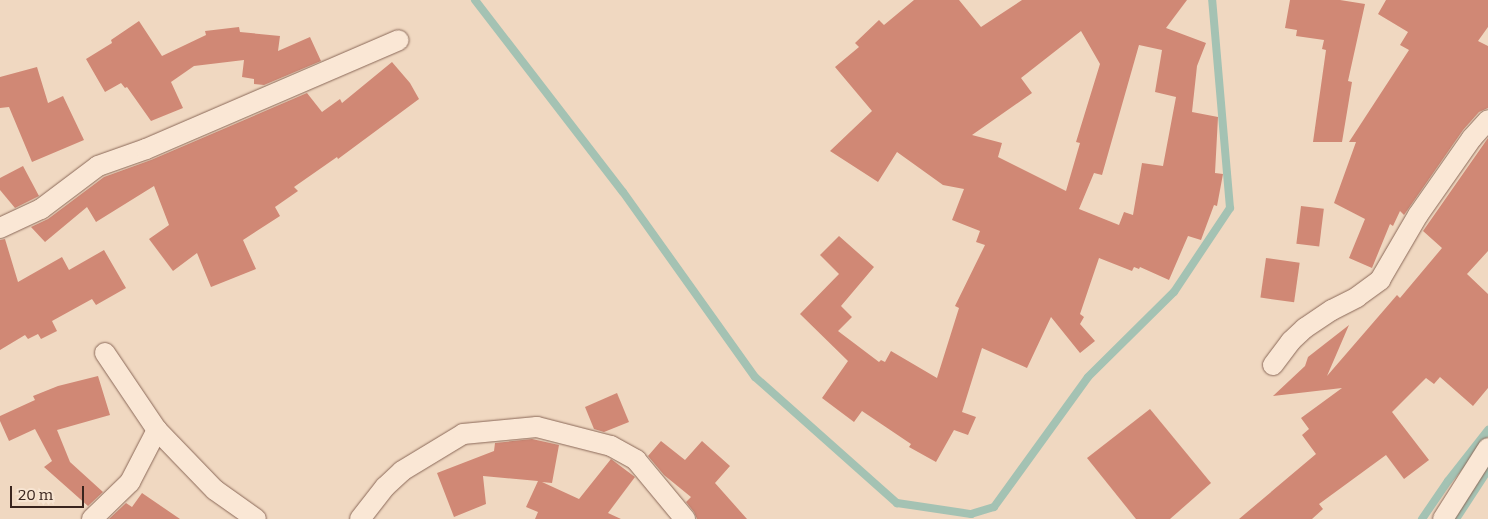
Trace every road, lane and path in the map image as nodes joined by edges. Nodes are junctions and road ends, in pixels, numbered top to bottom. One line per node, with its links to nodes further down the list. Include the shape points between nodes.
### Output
1 (399, 40): 3 (street, via 146,149 98,166 41,209)
2 (1488, 120): 5 (street, via 1418,215 1380,280 1357,298 1305,328)
3 (0, 228)
4 (105, 353): 6 (street)
5 (1273, 365)
6 (157, 430): 8 (street, via 130,482); 9 (street, via 215,490)
7 (1488, 448): 12 (street)
8 (92, 519)
9 (256, 519)
10 (360, 519): 11 (street, via 402,470 463,434 537,427 611,446 636,460)
11 (685, 519)
12 (1443, 519)

